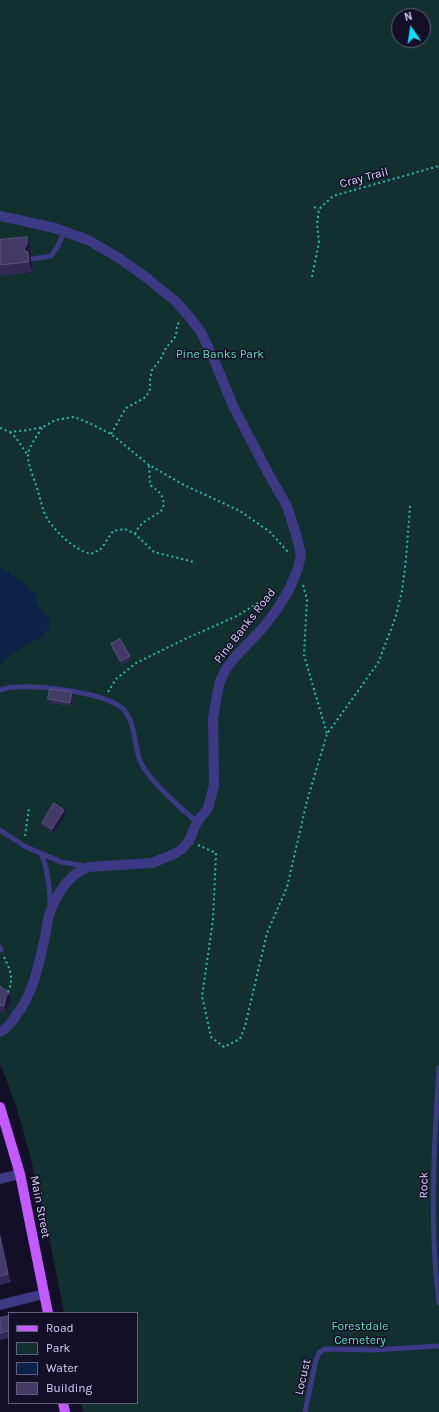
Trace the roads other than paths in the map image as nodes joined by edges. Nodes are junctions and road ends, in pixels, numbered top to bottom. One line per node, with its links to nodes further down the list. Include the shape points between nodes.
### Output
1 (0, 216): 2 (street, Pine Banks Road)
2 (65, 232): 3 (lane, via 51,256); 5 (street, Pine Banks Road, via 88,240 148,278 175,301 201,332 233,406 287,506 301,556 289,590 276,611 262,630 236,656 219,684 213,718 214,785 208,808)
3 (32, 259)
4 (0, 690): 5 (lane, via 29,686 82,693 115,702 128,714 140,762 148,774)
5 (197, 822): 8 (street, Pine Banks Road, via 189,841 181,850 162,860 152,863)
6 (0, 830): 7 (lane, via 24,846)
7 (41, 853): 8 (lane, via 61,862); 9 (lane, via 50,890)
8 (88, 867): 9 (street, Pine Banks Road, via 72,876)
9 (50, 910): 10 (street, Pine Banks Road, via 41,955 28,997 20,1012)
10 (0, 1032)
11 (439, 1068): 15 (lane, Rock)
12 (0, 1107): 13 (main road, Main Street)
13 (20, 1174): 14 (street); 16 (main road, Main Street)
14 (0, 1179)
15 (436, 1184): 17 (lane, Rock, via 434,1241)
16 (44, 1294): 18 (street); 19 (main road, Main Street)
17 (439, 1303)
18 (0, 1305)
19 (48, 1312)
20 (439, 1346): 21 (lane, Locust, via 324,1350 319,1353 316,1360)
21 (305, 1412)

